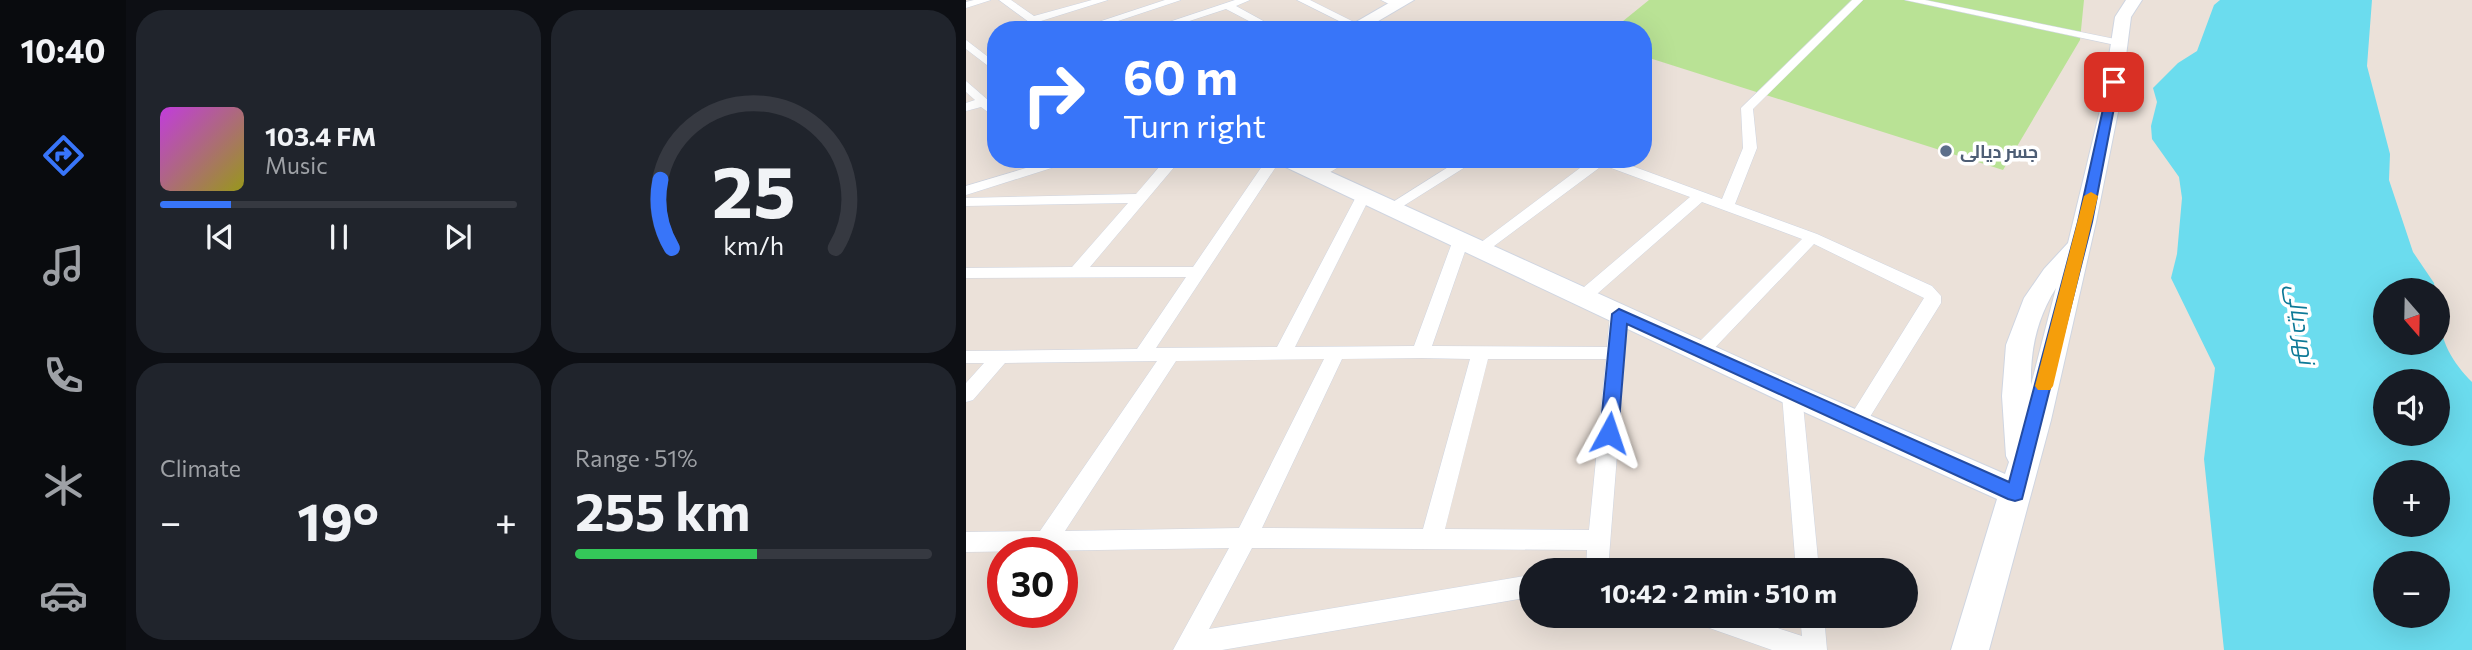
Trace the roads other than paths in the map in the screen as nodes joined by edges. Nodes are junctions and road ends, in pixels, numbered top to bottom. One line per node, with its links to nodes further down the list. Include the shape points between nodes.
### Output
1 (986, 0): 11 (street)
2 (1003, 0): 14 (street)
3 (1176, 0): 15 (street)
4 (1245, 0): 13 (street)
5 (1302, 0): 18 (street)
6 (1858, 0): 41 (street, via 1747,108 1744,121 1751,140 1749,151)
7 (1910, 0): 12 (street)
8 (2134, 0): 21 (main road, via 2123,17)
9 (1098, 1): 14 (street)
10 (1396, 2): 19 (main road)
11 (966, 5)
12 (1959, 5): 21 (street)
13 (1227, 6): 16 (street); 17 (street)
14 (1033, 20)
15 (1108, 21)
16 (1180, 21)
17 (1257, 21)
18 (1340, 21)
19 (1365, 21)
20 (966, 43): 22 (street)
21 (2120, 43): 63 (main road, via 2078,245)
22 (987, 61)
23 (966, 85): 24 (street)
24 (983, 102): 25 (street); 26 (street)
25 (987, 106)
26 (966, 107)
27 (1029, 168): 36 (street)
28 (1166, 168): 39 (street)
29 (1268, 168): 46 (street)
30 (1304, 168): 35 (main road)
31 (1328, 168): 35 (street)
32 (1456, 168): 42 (street)
33 (1588, 168): 44 (street)
34 (1622, 168): 38 (street)
35 (1317, 174): 37 (main road)
36 (966, 191)
37 (1364, 195): 42 (main road); 55 (street)
38 (1700, 196): 41 (street); 48 (street)
39 (1141, 198): 40 (street); 45 (street)
40 (966, 202)
41 (1726, 206): 43 (street)
42 (1392, 207): 44 (main road)
43 (1812, 237): 52 (street); 62 (street, via 1933,296)
44 (1470, 244): 48 (main road); 50 (street)
45 (1077, 272): 46 (street); 47 (street)
46 (1198, 272): 56 (street)
47 (966, 273)
48 (1583, 297): 49 (main road)
49 (1619, 314): 52 (main road); 54 (street)
50 (1421, 352): 51 (street); 53 (street)
51 (1481, 352): 54 (street); 66 (street)
52 (1700, 352): 60 (main road)
53 (1336, 353): 55 (street); 65 (street)
54 (1616, 353): 67 (street)
55 (1283, 354): 57 (street)
56 (1142, 355): 57 (street); 59 (street)
57 (1171, 355): 64 (street)
58 (966, 357): 59 (street)
59 (1000, 357): 61 (street)
60 (1792, 394): 62 (main road); 72 (street)
61 (966, 396)
62 (1856, 422): 63 (main road)
63 (2018, 481): 79 (main road)
64 (1049, 537)
65 (1246, 538): 66 (street); 68 (street); 76 (street)
66 (1432, 538): 67 (street)
67 (1601, 540): 71 (street)
68 (1078, 541)
69 (966, 542): 70 (street)
70 (987, 542)
71 (1599, 558)
72 (1807, 558)
73 (1519, 588): 76 (street)
74 (1742, 628): 77 (street)
75 (1813, 628): 78 (street)
76 (1186, 647)
77 (1807, 650)
78 (1815, 650)
79 (1969, 650)

